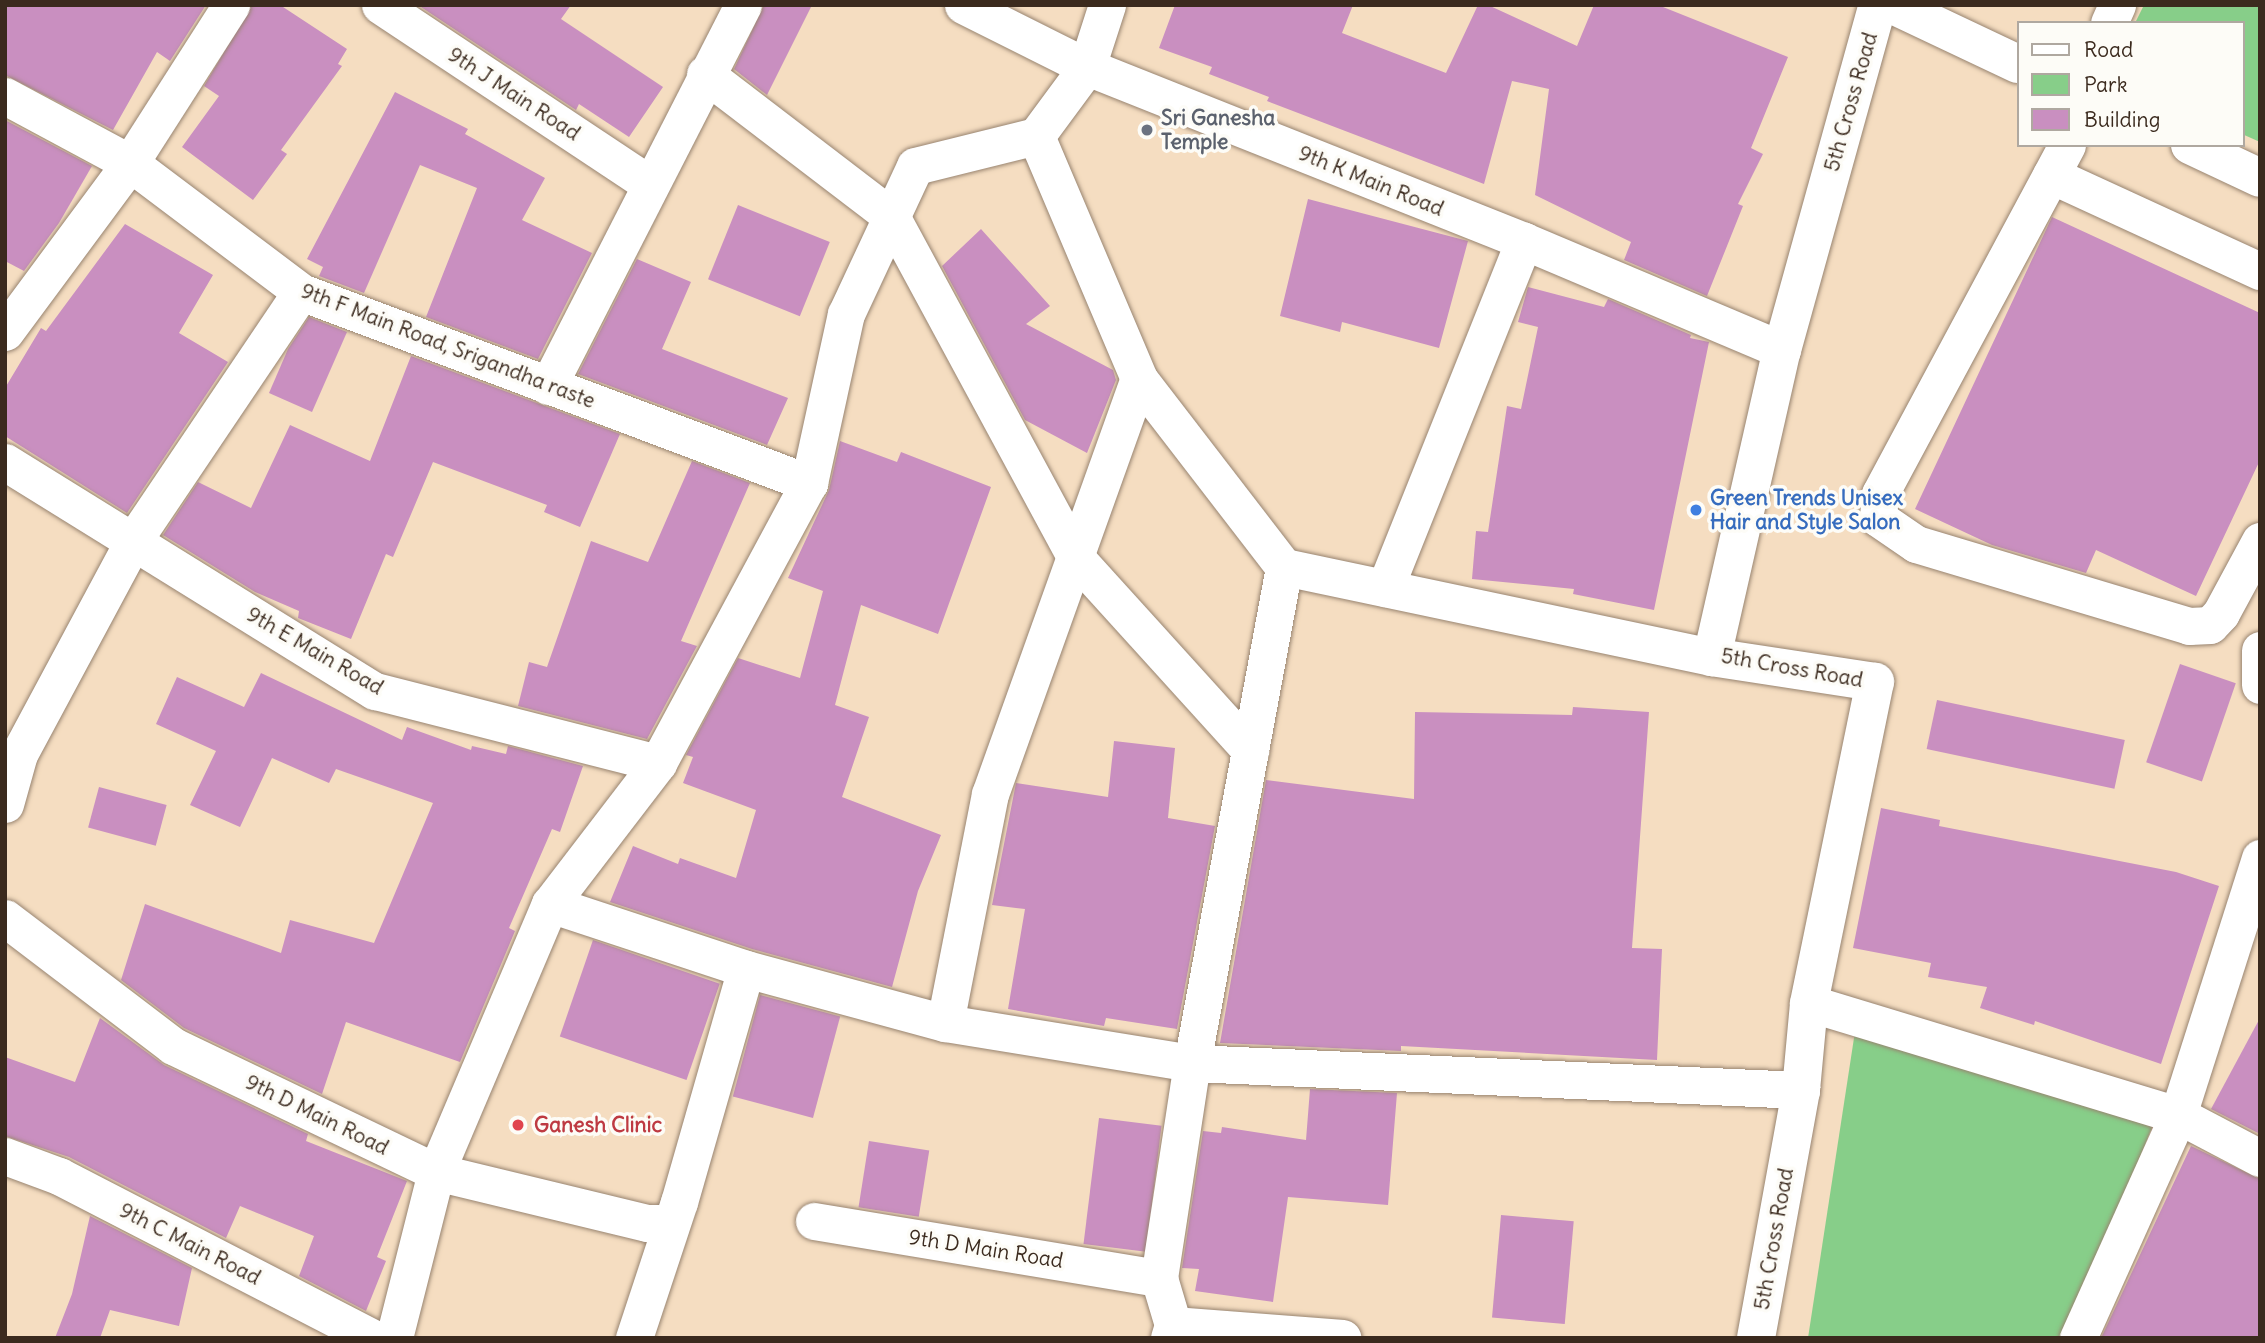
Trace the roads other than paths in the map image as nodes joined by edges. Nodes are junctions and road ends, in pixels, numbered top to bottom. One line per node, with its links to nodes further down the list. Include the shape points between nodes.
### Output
1 (231, 5): 17 (street)
2 (380, 5): 19 (street, 9th J Main Road)
3 (743, 5): 12 (street)
4 (963, 5): 11 (street, 9th K Main Road)
5 (1107, 5): 11 (street)
6 (1878, 5): 25 (street, 5th Cross Road)
7 (1893, 5): 10 (street)
8 (2117, 5): 9 (street)
9 (2110, 21)
10 (2016, 63)
11 (1087, 68): 14 (street); 21 (street, 9th K Main Road)
12 (705, 74): 19 (street); 20 (street)
13 (5, 96): 17 (street, 9th F Main Road, Srigandha raste)
14 (1037, 136): 20 (street, via 915,166); 26 (street)
15 (2194, 147): 18 (street)
16 (2059, 160): 22 (street); 31 (street, via 1880,494 1878,518 1916,544 2189,626 2210,625 2221,613)
17 (130, 163): 23 (street, 9th F Main Road, Srigandha raste); 24 (street)
18 (2260, 178)
19 (648, 183): 27 (street)
20 (891, 216): 29 (street, via 846,314); 32 (street)
21 (1524, 241): 25 (street, 9th K Main Road); 34 (street)
22 (2260, 271)
23 (301, 292): 27 (street, 9th F Main Road, Srigandha raste); 30 (street)
24 (5, 332)
25 (1782, 350): 36 (street, 5th Cross Road)
26 (1139, 379): 32 (street); 33 (street)
27 (548, 386): 29 (street, 9th F Main Road, Srigandha raste)
28 (5, 461): 30 (street, 9th E Main Road)
29 (809, 483): 39 (street)
30 (133, 541): 39 (street, 9th E Main Road, via 375,691); 40 (street, via 19,754)
31 (2260, 541)
32 (1075, 557): 38 (street); 46 (street, via 990,794)
33 (1284, 567): 34 (street); 38 (street)
34 (1385, 588): 36 (street)
35 (2260, 650): 37 (street)
36 (1712, 657): 45 (street, 5th Cross Road, via 1875,682)
37 (2260, 685)
38 (1250, 750): 47 (street)
39 (658, 763): 42 (street)
40 (5, 804)
41 (2260, 858): 49 (street)
42 (550, 904): 44 (street); 52 (street)
43 (5, 918): 52 (street, 9th D Main Road, via 173,1046)
44 (746, 969): 46 (street); 54 (street, via 679,1202)
45 (1809, 1003): 48 (street, 5th Cross Road); 49 (street)
46 (945, 1023): 47 (street)
47 (1192, 1063): 48 (street); 55 (street)
48 (1801, 1090): 61 (street, 5th Cross Road)
49 (2178, 1115): 51 (street); 62 (street)
50 (5, 1156): 57 (street, 9th C Main Road, via 59,1176)
51 (2260, 1158)
52 (436, 1172): 54 (street, 9th D Main Road, via 648,1223); 58 (street)
53 (814, 1220): 55 (street, 9th D Main Road)
54 (668, 1223): 59 (street)
55 (1159, 1278): 56 (street)
56 (1171, 1331): 60 (street)
57 (373, 1338)
58 (394, 1338)
59 (634, 1338)
60 (1343, 1338)
61 (1756, 1338)
62 (2078, 1338)

